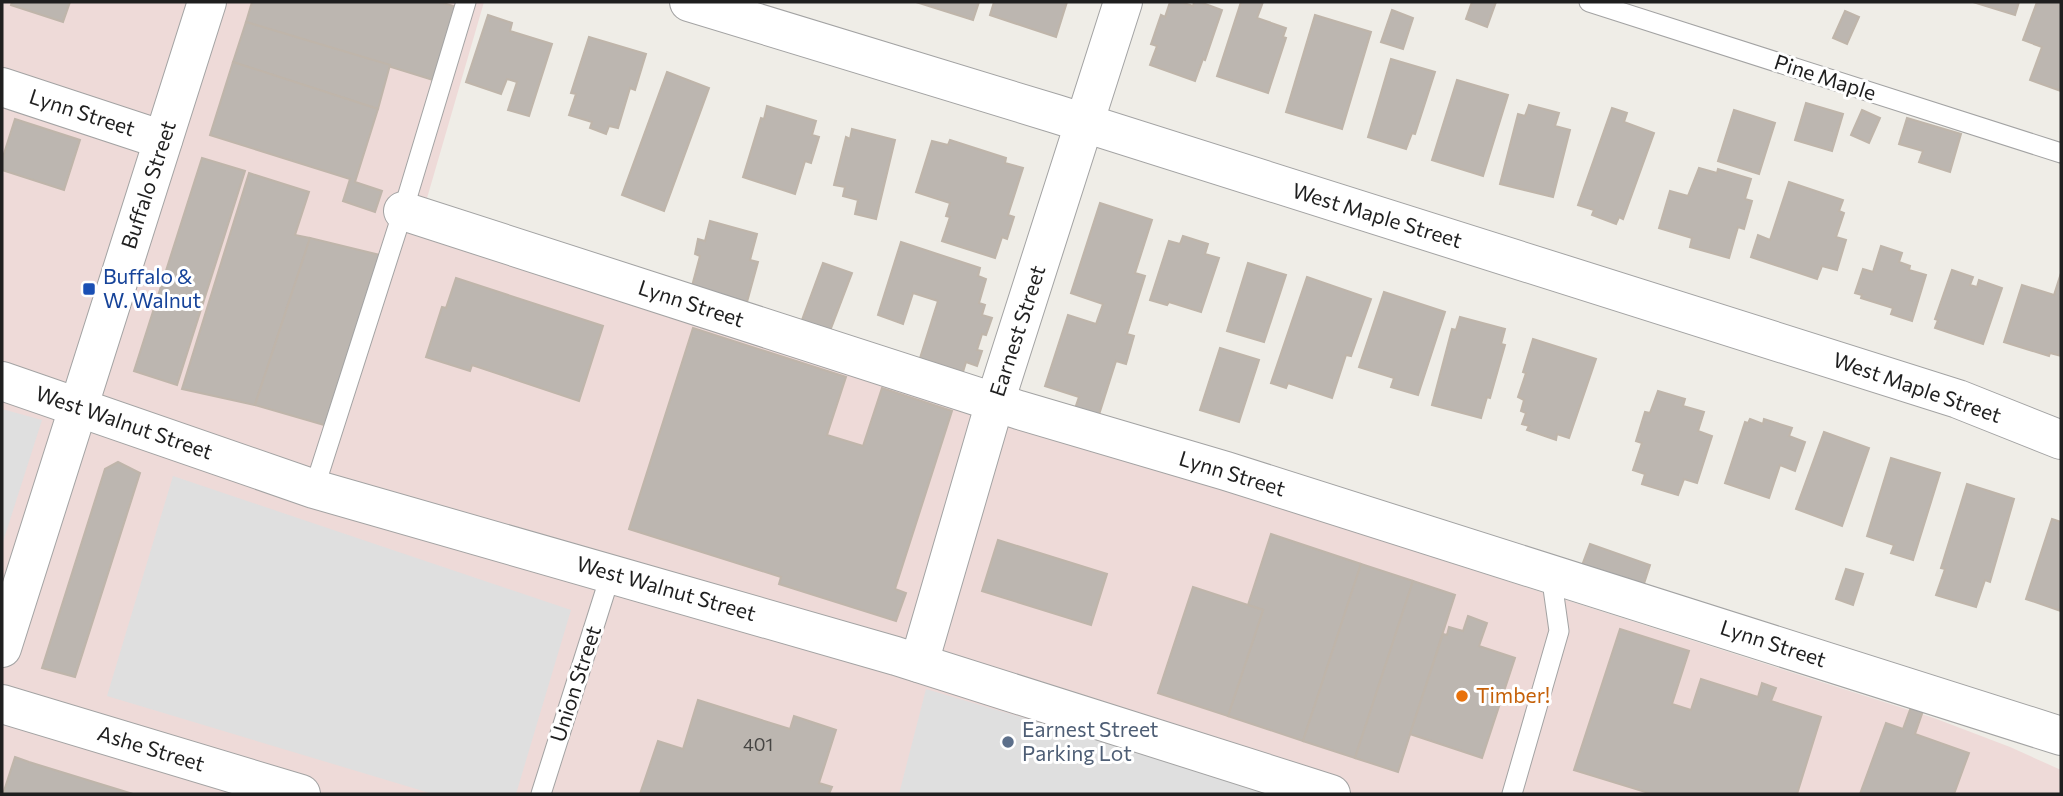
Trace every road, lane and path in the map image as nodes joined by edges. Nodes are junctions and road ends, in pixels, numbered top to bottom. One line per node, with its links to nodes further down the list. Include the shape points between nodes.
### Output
1 (207, 2): 8 (street, Buffalo Street)
2 (466, 2): 10 (lane)
3 (689, 2): 7 (street, West Maple Street)
4 (1123, 2): 7 (street, Earnest Street)
5 (1589, 2): 9 (lane, Pine Maple)
6 (2, 87): 8 (street, Lynn Street)
7 (1084, 123): 12 (street, Earnest Street); 14 (street, West Maple Street, via 1958,398)
8 (163, 140): 13 (street, Buffalo Street)
9 (2061, 153)
10 (403, 211): 12 (street, Lynn Street); 15 (lane)
11 (2, 381): 13 (street, West Walnut Street)
12 (995, 402): 17 (street, Lynn Street); 19 (street, Earnest Street)
13 (79, 407): 15 (street, West Walnut Street); 18 (street, Buffalo Street)
14 (2061, 440)
15 (314, 489): 16 (street, West Walnut Street)
16 (611, 573): 19 (street, West Walnut Street); 23 (lane, Union Street)
17 (1551, 574): 21 (street, Lynn Street); 25 (lane, via 1559,631)
18 (2, 648)
19 (919, 663): 24 (street, West Walnut Street)
20 (2, 704): 22 (street, Ashe Street)
21 (2061, 736)
22 (301, 794)
23 (541, 794)
24 (1331, 794)
25 (1512, 794)

